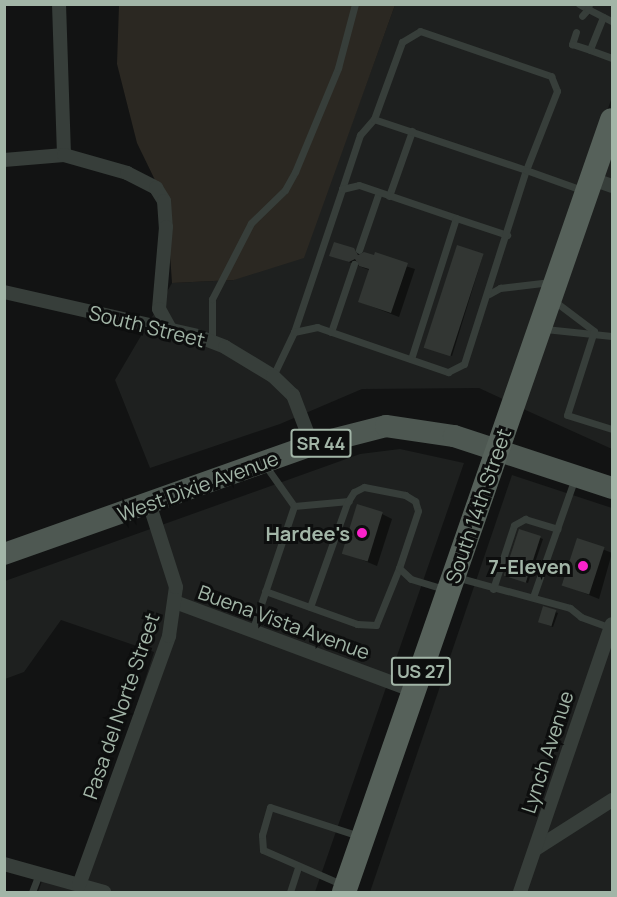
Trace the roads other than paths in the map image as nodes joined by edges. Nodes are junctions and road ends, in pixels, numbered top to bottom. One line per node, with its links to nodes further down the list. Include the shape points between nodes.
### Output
1 (59, 4): 14 (street)
2 (356, 4): 34 (lane, via 342,58 295,172 285,190 251,223 212,299)
3 (579, 4): 4 (lane)
4 (589, 7): 5 (lane); 6 (lane)
5 (582, 16)
6 (603, 17): 7 (lane); 9 (lane)
7 (612, 21)
8 (576, 32): 9 (lane, via 572,44)
9 (590, 50): 10 (lane)
10 (612, 58)
11 (374, 119): 13 (lane); 16 (lane, via 402,42 420,31 551,76 557,91); 18 (lane, via 360,135)
12 (612, 120): 17 (highway, South 14th Street / US 27)
13 (412, 131): 16 (lane); 20 (lane)
14 (64, 155): 15 (street); 29 (street, via 142,179 162,195 166,227 159,309)
15 (4, 160)
16 (526, 170): 17 (lane); 22 (lane)
17 (597, 186): 25 (highway, South 14th Street / US 27)
18 (342, 189): 19 (lane, via 359,185); 31 (lane)
19 (380, 192): 20 (lane); 23 (lane)
20 (389, 196): 21 (lane)
21 (456, 218): 22 (lane); 35 (lane)
22 (507, 235): 27 (lane)
23 (359, 250)
24 (354, 264): 32 (lane)
25 (553, 290): 27 (lane, via 500,288); 28 (highway, South 14th Street / US 27); 30 (lane)
26 (4, 292): 29 (street, South Street)
27 (489, 294): 35 (lane, via 464,364 448,372)
28 (540, 328): 30 (lane); 40 (highway, South 14th Street / US 27)
29 (170, 329): 34 (street, South Street)
30 (594, 331): 33 (lane); 38 (lane, via 567,415)
31 (294, 332): 32 (lane, via 317,327); 36 (lane)
32 (332, 332): 35 (lane)
33 (612, 336)
34 (212, 342): 36 (street, South Street)
35 (411, 359)
36 (273, 376): 39 (street, South Street, via 293,395)
37 (612, 419): 38 (lane)
38 (611, 429)
39 (312, 445): 40 (main road, West Dixie Avenue / SR 44, via 386,426 409,426); 41 (main road, West Dixie Avenue / SR 44)
40 (498, 450): 42 (main road, SR 44); 50 (highway, South 14th Street / US 27)
41 (264, 462): 45 (main road, West Dixie Avenue / SR 44); 46 (lane)
42 (576, 476): 43 (main road, SR 44); 47 (lane)
43 (612, 488)
44 (348, 501): 46 (lane); 49 (lane, via 364,487 405,495 415,501 418,512); 55 (lane)
45 (149, 503): 48 (main road, West Dixie Avenue / SR 44); 54 (street, Pasa del Norte Street, via 171,563)
46 (294, 506): 52 (lane)
47 (557, 529): 51 (lane, via 525,519 514,525); 53 (lane)
48 (4, 554)
49 (399, 568): 50 (lane, via 411,579); 55 (lane, via 381,621 368,626 357,624)
50 (451, 583): 51 (lane); 58 (highway, South 14th Street / US 27)
51 (493, 589): 53 (lane)
52 (265, 591): 55 (lane); 57 (lane)
53 (533, 597): 56 (lane)
54 (175, 602): 57 (street, Buena Vista Avenue); 65 (street, Pasa del Norte Street, via 169,636)
55 (310, 607)
56 (612, 626): 61 (street, Lynch Avenue)
57 (252, 631): 58 (street, Buena Vista Avenue)
58 (414, 691): 60 (highway, South 14th Street / US 27)
59 (612, 800): 61 (street)
60 (363, 837): 63 (lane, via 270,807 262,835 263,850); 66 (highway, South 14th Street / US 27)
61 (537, 848): 70 (street, Lynch Avenue)
62 (4, 864): 64 (street)
63 (298, 867): 66 (lane); 69 (lane)
64 (39, 874): 65 (street); 67 (lane)
65 (77, 889): 68 (street)
66 (345, 889)
67 (32, 892)
68 (104, 892)
69 (290, 892)
70 (520, 892)

